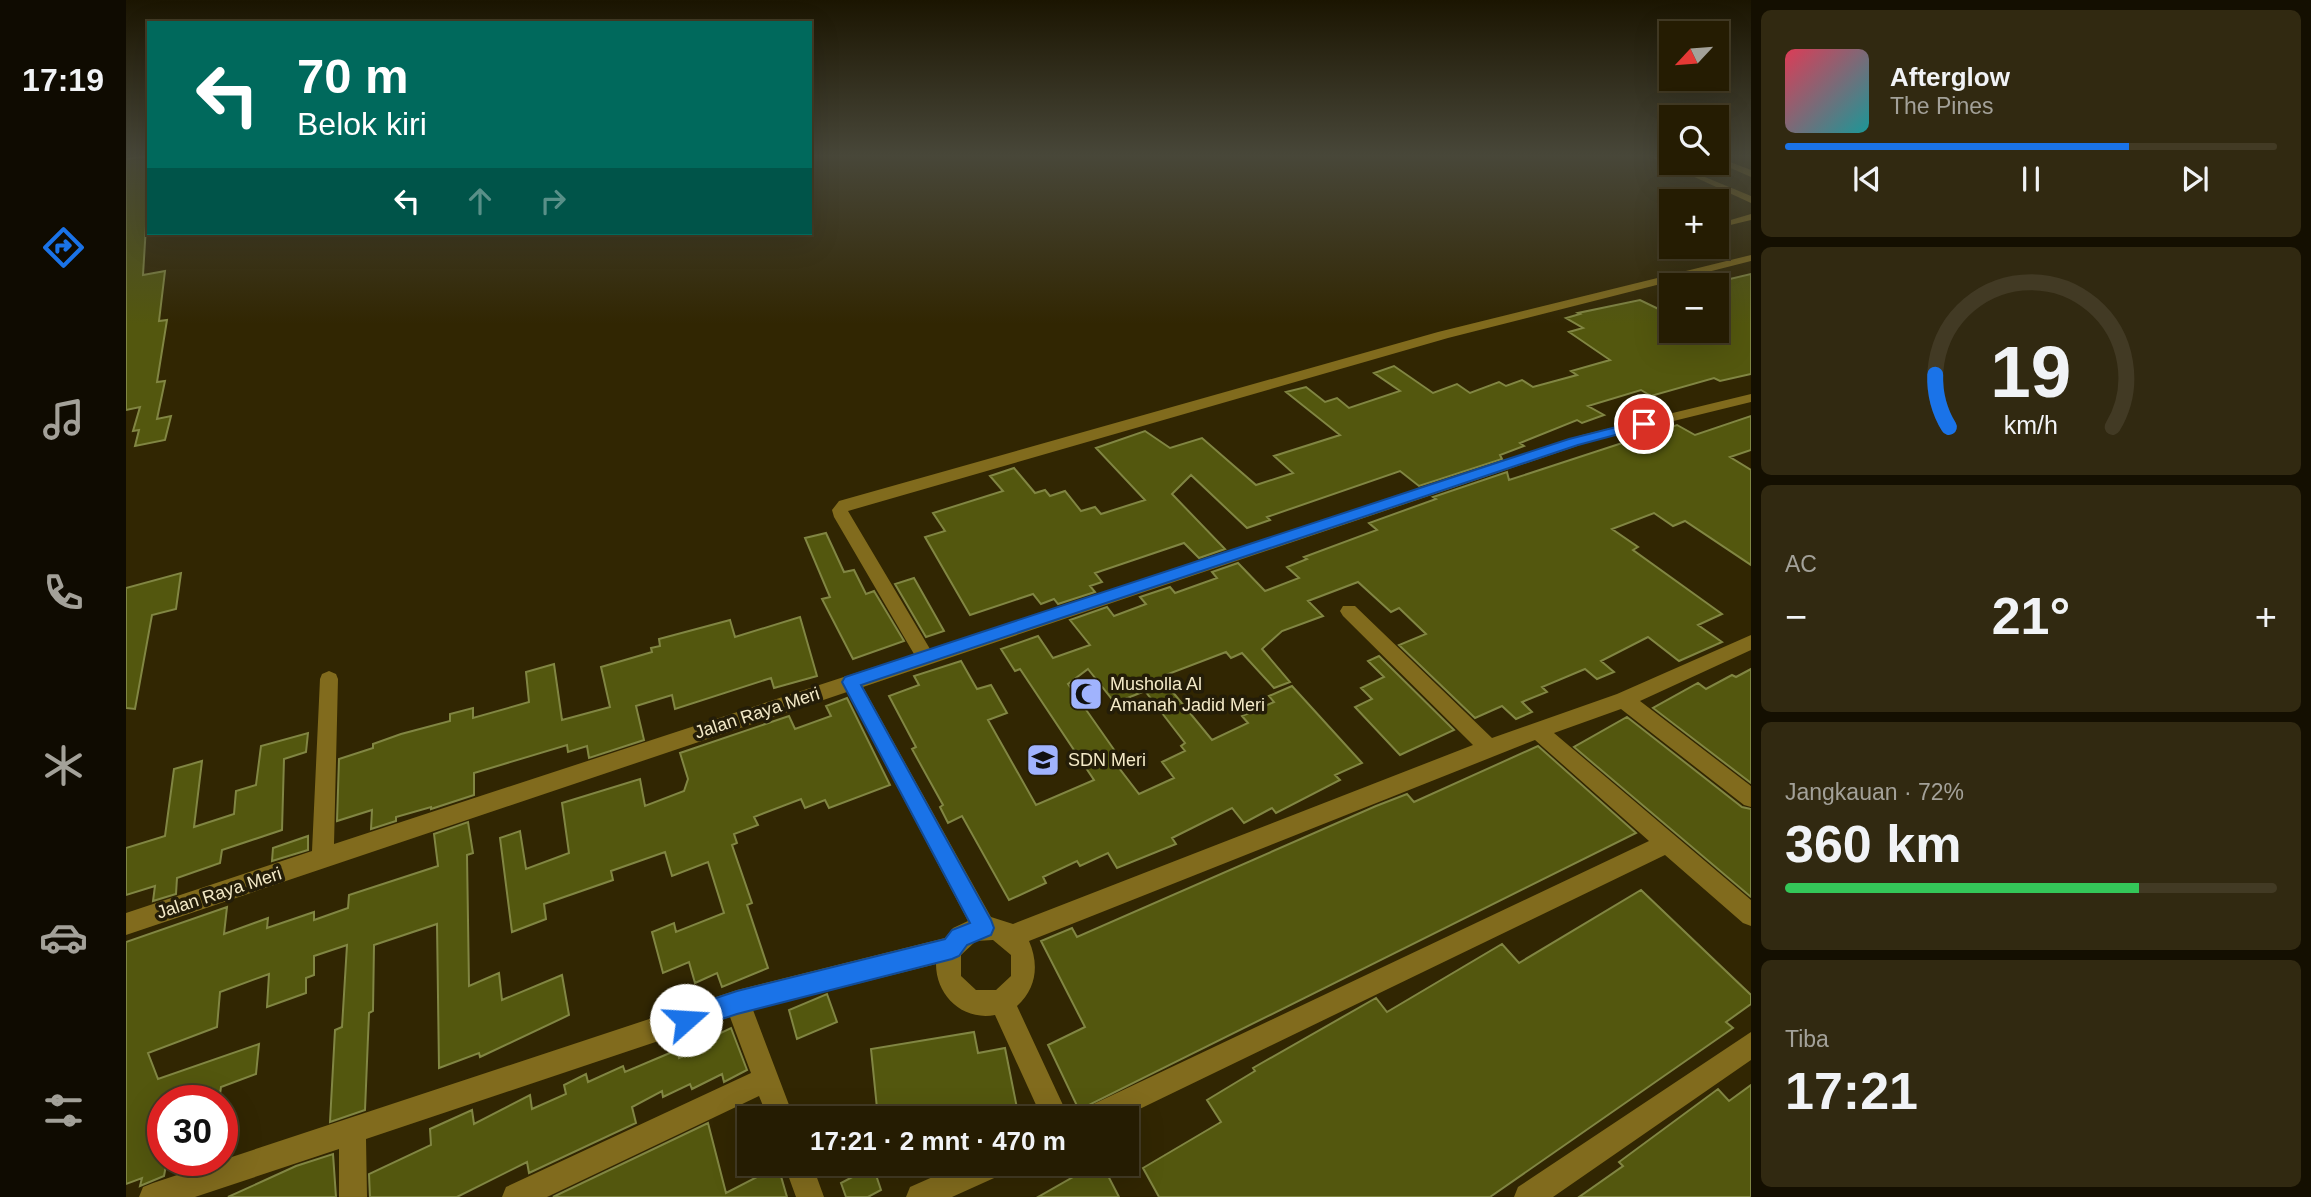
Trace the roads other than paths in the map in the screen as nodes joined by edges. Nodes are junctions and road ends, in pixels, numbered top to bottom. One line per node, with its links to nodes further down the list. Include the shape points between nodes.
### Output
1 (1751, 217): 2 (street)
2 (1729, 222)
3 (1751, 258): 7 (street, via 1443,335 845,505 841,510 848,529)
4 (1751, 398): 7 (street, Jalan Raya Meri, via 1587,438)
5 (1349, 611): 12 (street)
6 (1751, 642): 10 (street)
7 (925, 657): 9 (street, Jalan Raya Meri)
8 (329, 679): 15 (street)
9 (851, 682): 15 (street, Jalan Raya Meri); 18 (street)
10 (1624, 700): 11 (street); 13 (street)
11 (1538, 731): 12 (street); 14 (street)
12 (1489, 748): 19 (street)
13 (1751, 798)
14 (1668, 843): 16 (street); 27 (street)
15 (323, 858): 17 (street, Jalan Raya Meri)
16 (1751, 915)
17 (126, 924)
18 (984, 928): 19 (street); 20 (street, via 960,937)
19 (1010, 937): 22 (street, via 1023,959 1024,972 1013,995)
20 (952, 948): 21 (street); 22 (street, via 949,974 963,996 989,1005)
21 (737, 1002): 24 (street); 28 (street)
22 (1002, 1002): 26 (street)
23 (1751, 1045): 36 (street)
24 (766, 1079): 25 (street); 33 (street)
25 (776, 1106)
26 (1050, 1106)
27 (1117, 1106)
28 (352, 1132): 31 (street); 32 (street)
29 (802, 1176): 34 (street)
30 (966, 1176): 35 (street)
31 (153, 1197)
32 (353, 1197)
33 (516, 1197)
34 (810, 1197)
35 (920, 1197)
36 (1528, 1197)

